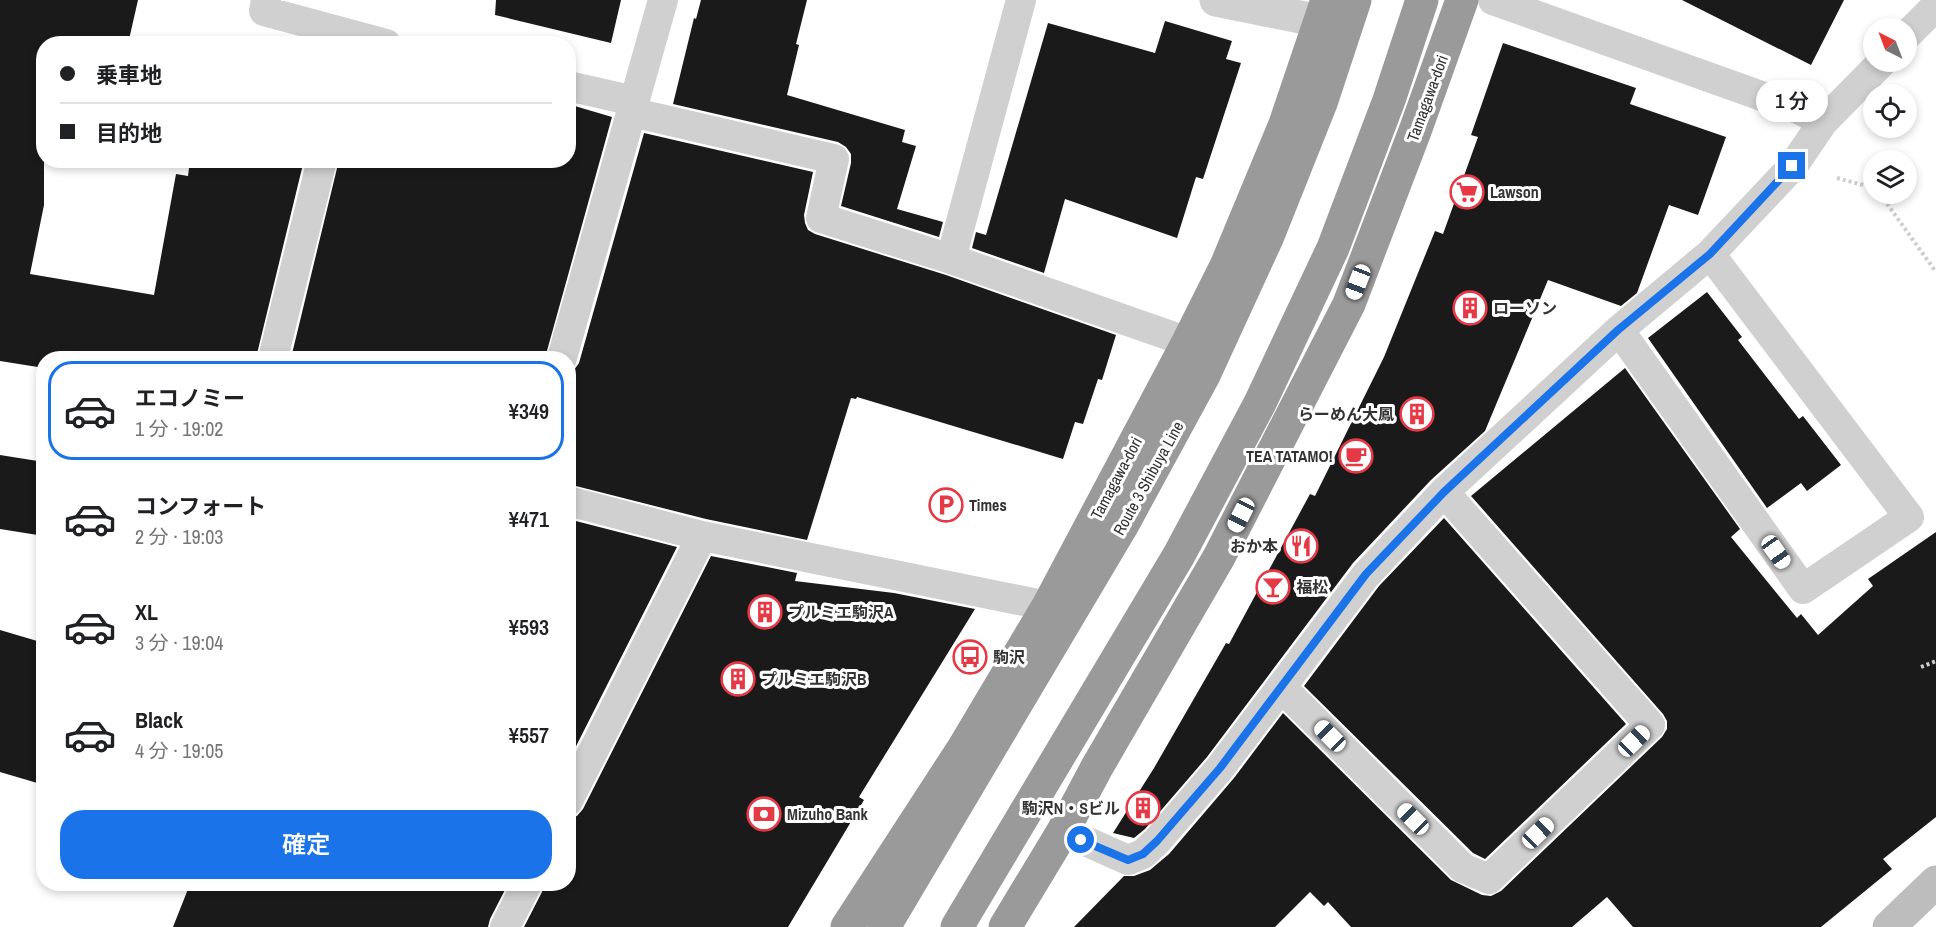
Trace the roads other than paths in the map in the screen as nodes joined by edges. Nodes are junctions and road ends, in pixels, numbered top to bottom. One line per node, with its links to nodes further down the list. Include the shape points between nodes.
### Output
1 (266, 0): 12 (lane, via 264,11)
2 (663, 0): 15 (lane)
3 (1021, 0): 19 (lane)
4 (1216, 0): 10 (street)
5 (1355, 0): 36 (highway, Route 3 Shibuya Line, via 1321,104 1268,236 1204,375 1101,563)
6 (1422, 0): 37 (highway, via 1333,248 1260,403 1179,555)
7 (1462, 0): 30 (highway, Tamagawa-dori, via 1349,304 1219,557)
8 (1493, 0): 16 (lane, via 1798,109)
9 (1936, 6): 11 (lane)
10 (1323, 10): 21 (highway, Tamagawa-dori, via 1285,124 1226,266)
11 (1917, 25)
12 (340, 36)
13 (1872, 72): 16 (lane)
14 (576, 88): 15 (lane)
15 (633, 106): 19 (lane, via 834,159 821,218); 23 (lane)
16 (1823, 122): 18 (lane, via 1792,166)
17 (320, 168): 22 (lane)
18 (1710, 254): 20 (lane); 20 (lane, via 1909,517 1803,589)
19 (951, 259): 21 (lane)
20 (1618, 330): 24 (lane)
21 (1188, 342): 27 (highway, Tamagawa-dori)
22 (275, 351)
23 (564, 351)
24 (1444, 492): 28 (lane, via 1366,574); 28 (lane, via 1650,725 1489,879 1463,868)
25 (576, 503): 26 (lane)
26 (702, 536): 27 (lane); 29 (lane)
27 (1048, 606): 35 (highway, Tamagawa-dori, via 964,747)
28 (1281, 687): 30 (lane, via 1220,768 1143,854 1128,860)
29 (576, 785)
30 (1063, 831): 38 (highway, Tamagawa-dori)
31 (1936, 882): 33 (street)
32 (523, 891): 34 (lane)
33 (1906, 921)
34 (505, 927)
35 (847, 927)
36 (884, 927)
37 (957, 927)
38 (1005, 927)

